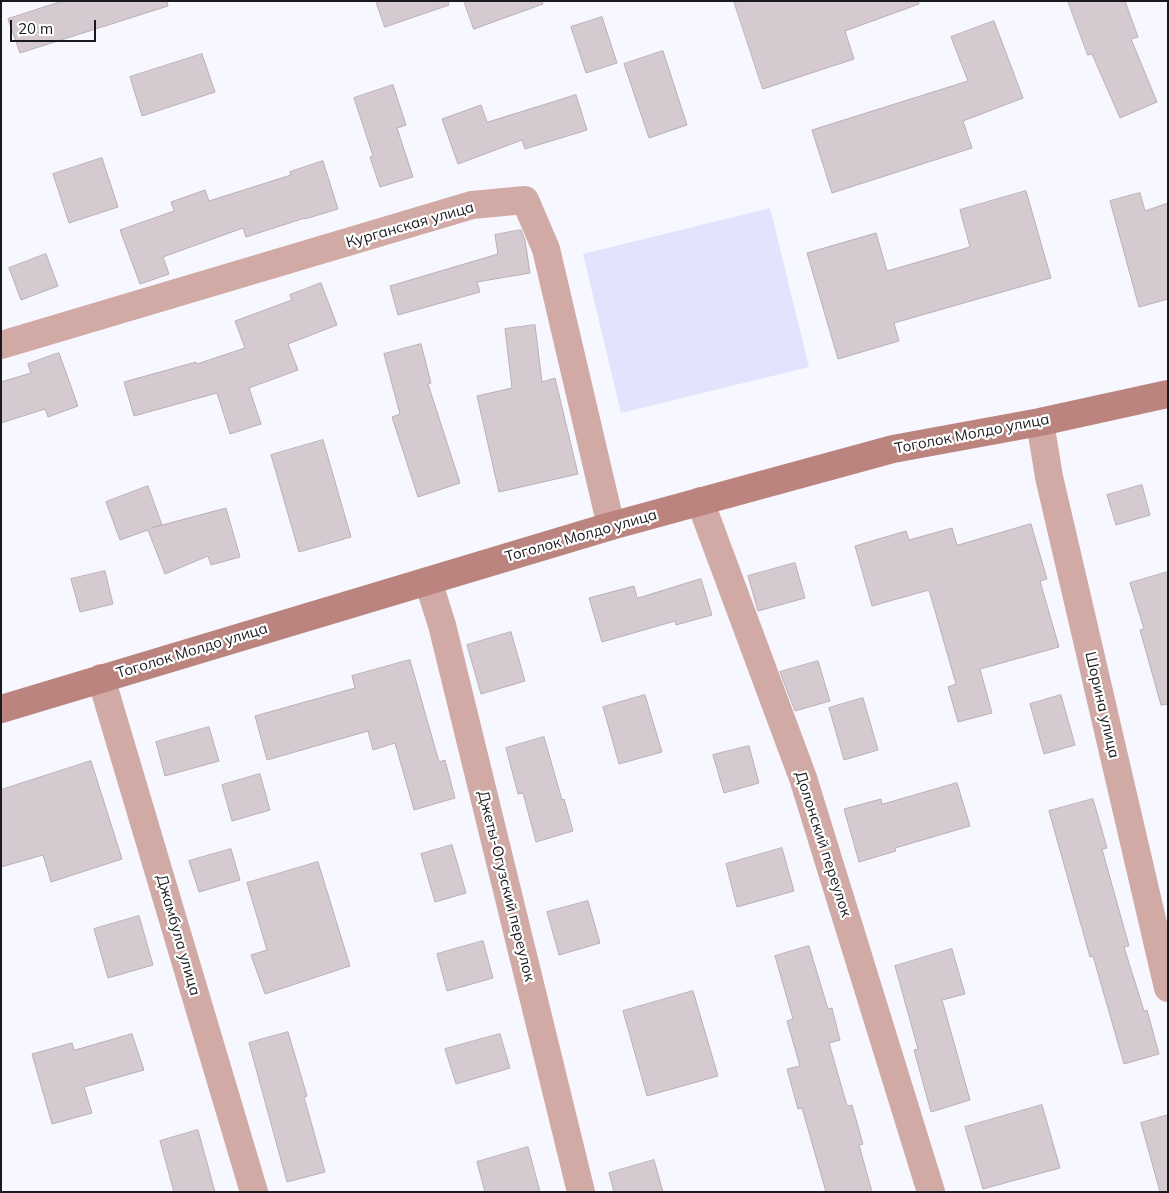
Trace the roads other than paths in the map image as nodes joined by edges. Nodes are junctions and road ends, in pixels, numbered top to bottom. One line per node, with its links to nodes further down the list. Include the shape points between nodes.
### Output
1 (1, 345): 5 (street, Курганская улица, via 472,205 525,200 546,249)
2 (1168, 394): 3 (main road, Тоголок Молдо улица)
3 (1040, 422): 4 (main road, Тоголок Молдо улица, via 893,449); 9 (street, Шорина улица, via 1049,477)
4 (700, 501): 5 (main road, Тоголок Молдо улица); 12 (street, Долонский переулок, via 802,778)
5 (611, 526): 6 (main road, Тоголок Молдо улица)
6 (428, 581): 7 (main road, Тоголок Молдо улица); 11 (street, Джеты-Огузский переулок, via 442,625)
7 (101, 678): 8 (main road, Тоголок Молдо улица); 10 (street, Джамбула улица)
8 (1, 709)
9 (1168, 988)
10 (254, 1192)
11 (581, 1192)
12 (930, 1192)

